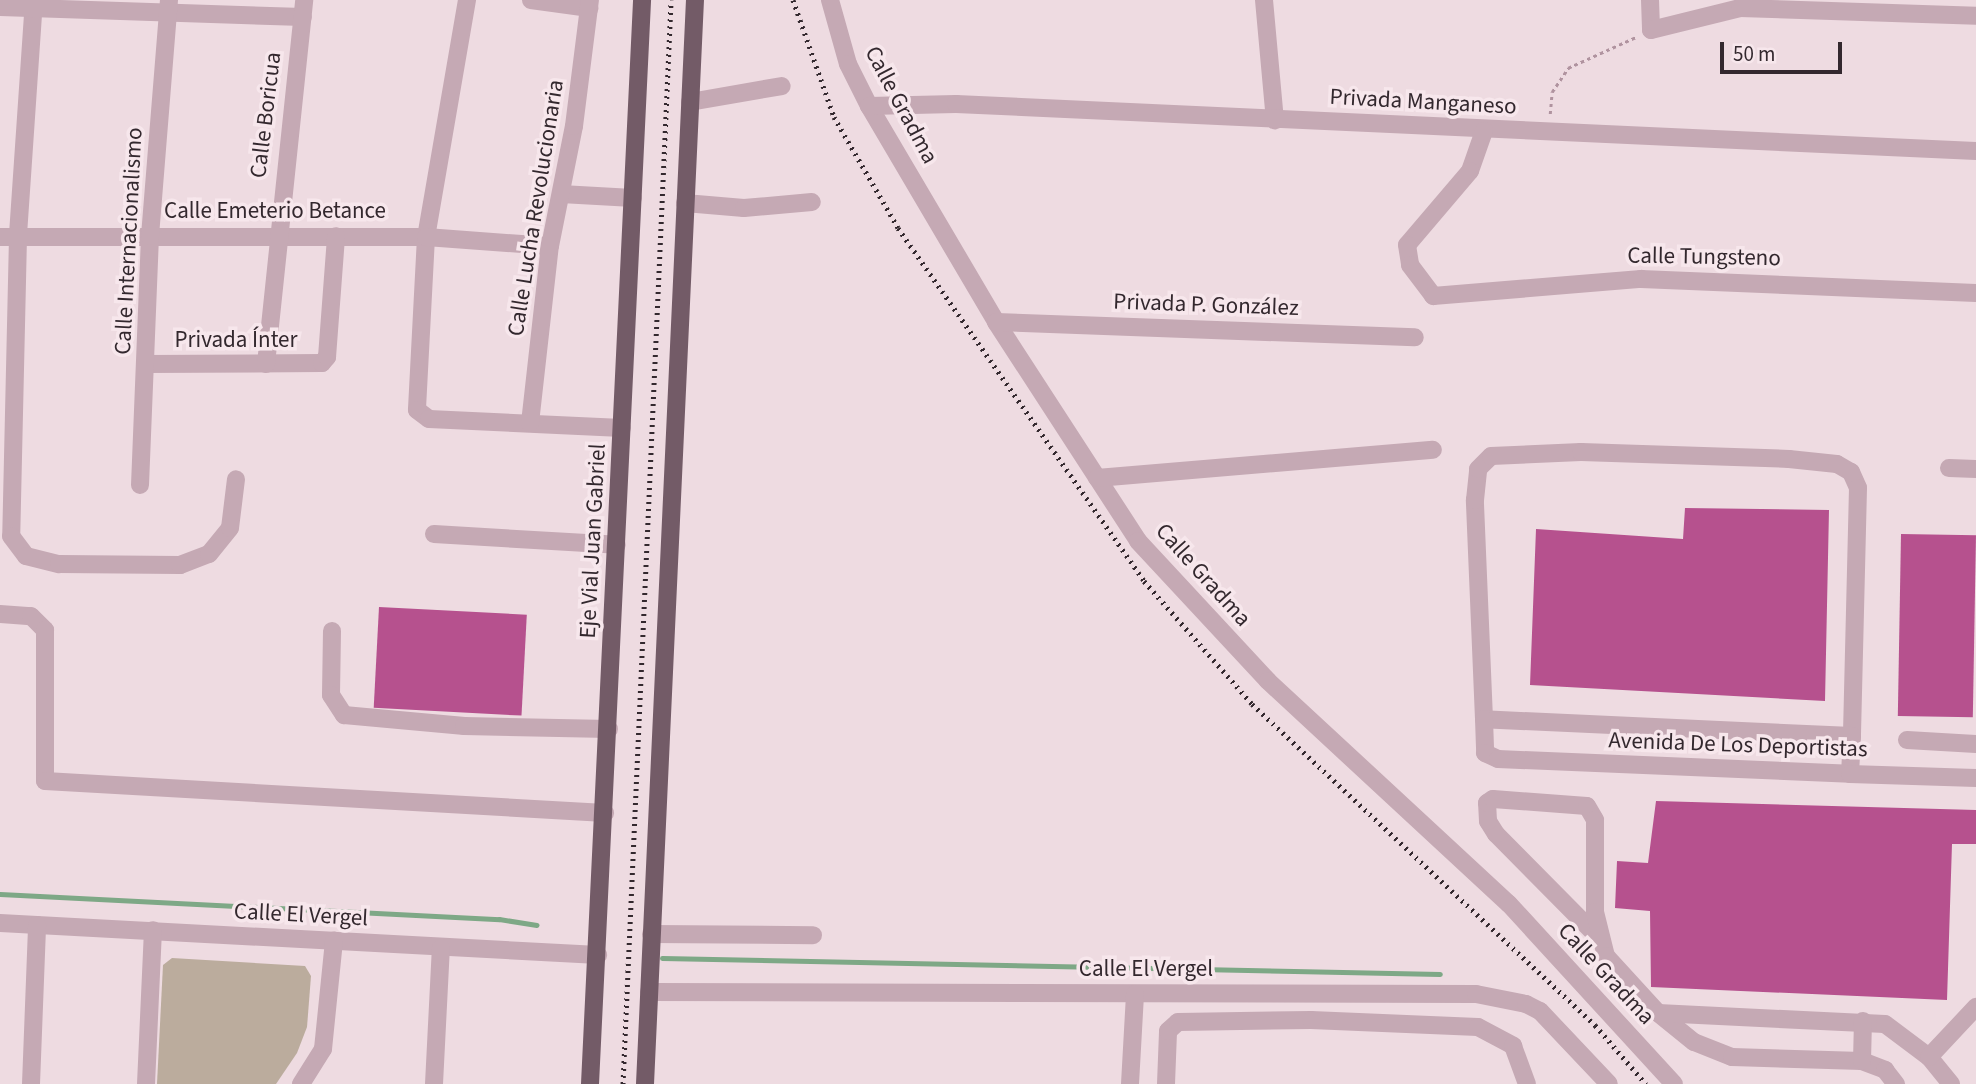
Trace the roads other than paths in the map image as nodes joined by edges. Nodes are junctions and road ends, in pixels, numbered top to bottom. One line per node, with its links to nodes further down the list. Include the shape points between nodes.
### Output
1 (467, 0): 27 (street)
2 (531, 0): 8 (street)
3 (642, 0): 21 (main road, Eje Vial Juan Gabriel)
4 (695, 0): 15 (main road)
5 (830, 0): 16 (street, Calle Gradma, via 848,64)
6 (1264, 0): 17 (street)
7 (1650, 0): 13 (street, via 1651,30 1740,8)
8 (589, 4): 20 (street, Calle Lucha Revolucionaria)
9 (34, 5): 10 (street); 11 (street); 28 (street)
10 (169, 5): 12 (street); 25 (street, Calle Internacionalismo)
11 (0, 7)
12 (304, 8): 24 (street, Calle Boricua)
13 (1976, 16)
14 (782, 86): 15 (street)
15 (690, 102): 23 (main road)
16 (869, 106): 17 (street, Privada Manganeso, via 956,104); 31 (street, Calle Gradma)
17 (1275, 120): 18 (street, Privada Manganeso)
18 (1483, 131): 19 (street, Privada Manganeso); 30 (street, Calle Tungsteno, via 1470,171 1407,246 1410,265 1433,296 1641,279)
19 (1976, 151)
20 (561, 194): 21 (street); 29 (street, Calle Lucha Revolucionaria)
21 (633, 198): 36 (main road, Eje Vial Juan Gabriel)
22 (812, 202): 23 (street, via 744,208)
23 (685, 204): 58 (main road)
24 (276, 235): 25 (street, Calle Emeterio Betance); 26 (street, Calle Emeterio Betance); 34 (street, Calle Boricua)
25 (150, 236): 28 (street, Calle Emeterio Betance); 33 (street, Calle Internacionalismo)
26 (336, 236): 27 (street, Calle Emeterio Betance); 34 (street, Privada Ínter, via 325,361)
27 (426, 236): 29 (street, Calle Emeterio Betance); 35 (street, via 416,402 420,416)
28 (9, 237): 41 (street, via 8,515 11,536 26,556 59,564 180,565 209,554 230,528)
29 (551, 246): 35 (street, Calle Lucha Revolucionaria)
30 (1976, 293)
31 (996, 322): 32 (street, Privada P. González); 40 (street, Calle Gradma)
32 (1415, 337)
33 (146, 364): 34 (street, Privada Ínter); 42 (street, Calle Internacionalismo)
34 (266, 364)
35 (530, 423): 36 (street)
36 (622, 428): 44 (main road, Eje Vial Juan Gabriel)
37 (1433, 450): 40 (street)
38 (1949, 468): 39 (street)
39 (1976, 469)
40 (1097, 478): 81 (street, Calle Gradma, via 1138,541 1203,615 1508,904)
41 (236, 479)
42 (141, 485)
43 (434, 534): 44 (street)
44 (617, 545): 48 (main road, Eje Vial Juan Gabriel)
45 (0, 614): 54 (street, via 31,616 45,630 45,781)
46 (332, 631): 48 (street, via 331,695 344,715 464,726)
47 (1483, 719): 49 (street); 49 (street, via 1475,500 1478,468 1491,456 1581,452 1789,458 1837,464 1851,472 1858,488); 52 (street, Avenida De Los Deportistas, via 1485,753 1498,758)
48 (609, 729): 54 (main road, Eje Vial Juan Gabriel)
49 (1852, 736): 52 (street)
50 (1907, 740): 51 (street)
51 (1976, 744)
52 (1850, 774): 53 (street, Avenida De Los Deportistas)
53 (1976, 778)
54 (605, 813): 63 (main road, Eje Vial Juan Gabriel)
55 (0, 923): 56 (street, Calle El Vergel)
56 (37, 925): 57 (street, Calle El Vergel); 71 (street)
57 (153, 930): 61 (street, Calle El Vergel); 72 (street)
58 (651, 934): 59 (street); 64 (main road)
59 (813, 935)
60 (1599, 938): 60 (street, via 1595,820 1587,806 1493,799 1488,803 1488,821 1496,834); 67 (street, via 1620,975)
61 (334, 941): 62 (street, Calle El Vergel); 73 (street, via 323,1049)
62 (441, 947): 63 (street, Calle El Vergel); 74 (street)
63 (598, 955): 75 (main road, Eje Vial Juan Gabriel)
64 (649, 992): 65 (street, Calle El Vergel); 76 (main road)
65 (1135, 994): 77 (street); 80 (street, Calle El Vergel, via 1494,996 1539,1012)
66 (1976, 1007): 69 (street)
67 (1658, 1013): 68 (street); 70 (street, via 1716,1054)
68 (1863, 1021): 69 (street, via 1900,1031); 70 (street)
69 (1929, 1058): 83 (street)
70 (1862, 1061): 82 (street, via 1885,1070)
71 (31, 1084)
72 (146, 1084)
73 (301, 1084)
74 (434, 1084)
75 (590, 1084)
76 (645, 1084)
77 (1130, 1084)
78 (1166, 1084): 79 (street, via 1168,1031 1178,1022 1311,1020 1478,1027 1513,1046)
79 (1527, 1084)
80 (1609, 1084)
81 (1674, 1084)
82 (1896, 1084)
83 (1951, 1084)

